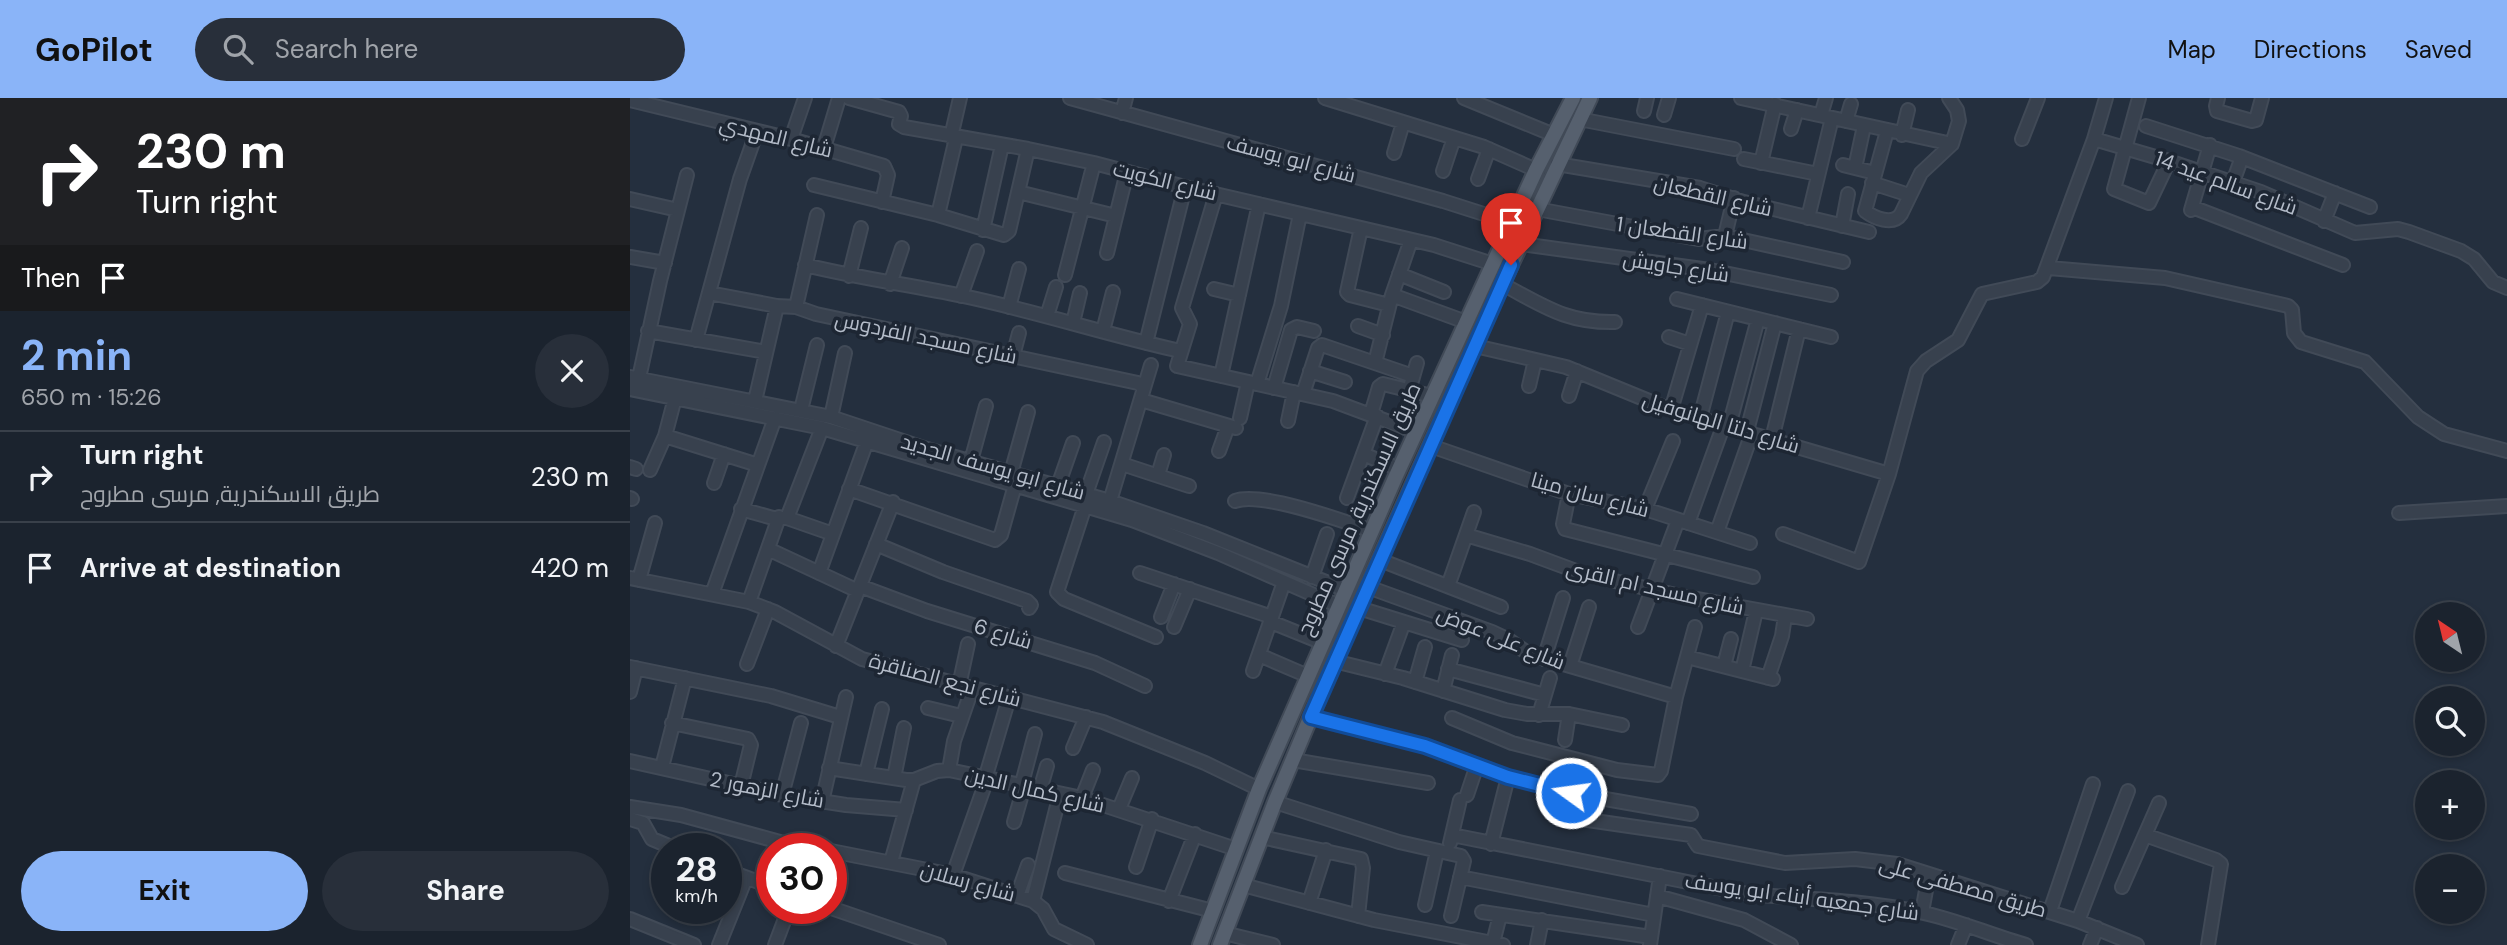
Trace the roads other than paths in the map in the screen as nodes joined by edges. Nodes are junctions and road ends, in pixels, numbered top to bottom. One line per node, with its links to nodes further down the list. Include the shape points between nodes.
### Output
1 (805, 98): 41 (street)
2 (839, 98): 47 (street)
3 (849, 98): 39 (street, شارع الكويت, via 899,112 902,127)
4 (960, 98): 39 (street)
5 (1126, 98): 26 (street)
6 (1464, 98): 37 (street)
7 (1573, 98): 37 (main road, طريق الاسكندرية, مرسى مطروح)
8 (1590, 98): 29 (main road, طريق الاسكندرية, مرسى مطروح)
9 (1669, 98): 27 (street)
10 (1741, 98): 22 (street)
11 (1826, 98): 28 (street)
12 (1949, 98): 44 (street, via 1959,121)
13 (2038, 98): 42 (street)
14 (2106, 98): 43 (street)
15 (2139, 98): 48 (street)
16 (2218, 98): 17 (street, via 2217,111 2252,121)
17 (2262, 98)
18 (1077, 99): 26 (street, شارع ابو يوسف)
19 (1332, 99): 31 (street)
20 (630, 100): 21 (street, شارع المهدي)
21 (675, 104): 35 (street, شارع المهدي)
22 (1775, 104): 24 (street); 55 (street)
23 (1851, 104): 30 (street)
24 (1797, 110): 28 (street); 34 (street)
25 (1908, 110): 38 (street)
26 (1122, 113): 88 (street, شارع ابو يوسف)
27 (1664, 115)
28 (1826, 117): 30 (street); 61 (street)
29 (1579, 119): 55 (street, via 1739,154); 56 (main road, طريق الاسكندرية, مرسى مطروح)
30 (1846, 121): 33 (street)
31 (1402, 123): 40 (street); 51 (street)
32 (2146, 125): 46 (street)
33 (1864, 126): 36 (street); 63 (street, via 1849,166)
34 (1791, 129)
35 (757, 131): 41 (street, شارع المهدي); 118 (street)
36 (1887, 131): 38 (street); 63 (street)
37 (1554, 135): 57 (main road, طريق الاسكندرية, مرسى مطروح)
38 (1902, 135): 44 (street)
39 (954, 137): 45 (street, شارع الكويت); 84 (street)
40 (1454, 138): 50 (street); 58 (street)
41 (791, 139): 47 (street, شارع المهدي)
42 (2022, 139)
43 (2094, 139): 48 (street, شارع سالم عيد 14); 106 (street)
44 (1952, 144): 63 (street, via 1921,173 1897,220 1867,213)
45 (1002, 145): 49 (street, شارع الكويت); 92 (street)
46 (2210, 145): 52 (street); 60 (street)
47 (824, 148): 75 (street, شارع المهدي, via 884,166 888,175)
48 (2125, 148): 53 (street, شارع سالم عيد 14); 53 (street, via 2114,187 2149,203)
49 (1028, 149): 54 (street, شارع الكويت); 68 (street)
50 (1489, 149): 57 (street); 64 (street)
51 (1394, 153)
52 (2242, 157): 65 (street); 70 (street)
53 (2169, 160): 60 (street, شارع سالم عيد 14)
54 (1094, 163): 59 (street, شارع الكويت); 78 (street)
55 (1761, 163): 61 (street)
56 (1557, 164): 73 (street, شارع القطعان); 80 (main road, طريق الاسكندرية, مرسى مطروح)
57 (1536, 170): 76 (main road, طريق الاسكندرية, مرسى مطروح)
58 (1443, 171)
59 (1127, 172): 67 (street, شارع الكويت); 85 (street)
60 (2202, 172): 65 (street, شارع سالم عيد 14); 105 (street, via 2192,208)
61 (1818, 174): 86 (street)
62 (687, 175): 81 (street)
63 (1874, 178): 69 (street)
64 (1478, 179)
65 (2233, 182): 87 (street, شارع سالم عيد 14)
66 (814, 185): 75 (street)
67 (1185, 187): 71 (street, شارع الكويت); 146 (street)
68 (1018, 192): 78 (street); 92 (street, via 1009,231 1001,236)
69 (1902, 193)
70 (2334, 193): 79 (street); 87 (street)
71 (1216, 194): 77 (street, شارع الكويت); 152 (street, via 1182,308 1190,324)
72 (1848, 194): 89 (street)
73 (1734, 198): 86 (street, شارع القطعان); 94 (street)
74 (630, 199): 81 (street)
75 (882, 202): 84 (street)
76 (1521, 203): 80 (street, شارع القطعان 1); 88 (main road, طريق الاسكندرية, مرسى مطروح)
77 (1259, 204): 82 (street, شارع الكويت); 120 (street)
78 (1082, 207): 85 (street); 109 (street)
79 (2370, 207)
80 (1536, 209): 94 (street, شارع القطعان 1, via 1698,239); 96 (main road, طريق الاسكندرية, مرسى مطروح)
81 (678, 210): 102 (street)
82 (1300, 214): 91 (street, شارع الكويت); 162 (street, via 1281,306)
83 (817, 215): 104 (street)
84 (939, 215): 92 (street)
85 (1116, 216): 99 (street)
86 (1808, 218): 89 (street, شارع القطعان)
87 (2324, 221): 114 (street, شارع سالم عيد 14, via 2355,233 2398,229 2461,251 2493,282)
88 (1512, 223): 103 (main road, طريق الاسكندرية, مرسى مطروح)
89 (1842, 226): 93 (street, شارع القطعان)
90 (861, 228): 110 (street)
91 (1361, 228): 95 (street, شارع الكويت); 124 (street, via 1347,292)
92 (983, 230)
93 (1869, 232)
94 (1725, 236): 101 (street, شارع القطعان 1)
95 (1411, 240): 103 (street, شارع الكويت); 108 (street)
96 (1521, 244): 112 (main road, طريق الاسكندرية, مرسى مطروح); 121 (street, شارع جاويش, via 1710,270)
97 (902, 247): 111 (street)
98 (977, 251): 122 (street)
99 (1107, 253)
100 (630, 257): 102 (street)
101 (1843, 262)
102 (665, 263): 138 (street)
103 (1493, 264): 132 (main road, طريق الاسكندرية, مرسى مطروح)
104 (805, 265): 110 (street); 127 (street)
105 (2343, 265)
106 (2049, 268): 195 (street, via 2165,278 2288,306 2294,333 2301,342 2365,362 2418,417 2444,435); 205 (street, via 2037,282 1982,294 1958,340 1921,365)
107 (1019, 269): 128 (street)
108 (1399, 274): 117 (street); 124 (street)
109 (1065, 275)
110 (849, 276): 111 (street)
111 (890, 284): 122 (street)
112 (1502, 284): 133 (street, via 1573,319); 149 (main road, طريق الاسكندرية, مرسى مطروح)
113 (1056, 287): 130 (street)
114 (2507, 288)
115 (1214, 289): 120 (street)
116 (1113, 292): 139 (street)
117 (1444, 292)
118 (709, 293): 126 (street, شارع مسجد الفردوس); 145 (street)
119 (1080, 293): 134 (street)
120 (1239, 295): 159 (street)
121 (1830, 295)
122 (961, 296): 128 (street)
123 (1677, 299): 125 (street)
124 (1391, 300): 132 (street); 142 (street)
125 (1702, 305): 129 (street); 147 (street)
126 (777, 306): 127 (street, شارع مسجد الفردوس); 150 (street)
127 (796, 307): 153 (street, شارع مسجد الفردوس)
128 (1009, 307): 130 (street)
129 (1728, 312): 131 (street); 180 (street)
130 (1047, 316): 134 (street)
131 (1758, 319): 135 (street); 183 (street)
132 (1466, 322): 169 (main road, طريق الاسكندرية, مرسى مطروح)
133 (1615, 322)
134 (1073, 323): 139 (street)
135 (1775, 323): 137 (street); 186 (street)
136 (1358, 326): 142 (street)
137 (1799, 329): 144 (street); 188 (street)
138 (648, 331): 145 (street); 160 (street)
139 (1103, 331): 146 (street)
140 (1314, 331): 164 (street, via 1291,330)
141 (1019, 333): 153 (street)
142 (1382, 335): 155 (street)
143 (1669, 337): 147 (street)
144 (1831, 337)
145 (696, 340): 150 (street)
146 (1146, 343): 152 (street)
147 (1690, 344): 175 (street)
148 (817, 345): 174 (street)
149 (1475, 346): 154 (street, شارع دلتا الهانوفيل); 193 (main road, طريق الاسكندرية, مرسى مطروح)
150 (765, 352): 172 (street)
151 (845, 353): 178 (street)
152 (1180, 354): 159 (street, via 1178,368)
153 (1013, 356): 168 (street, شارع مسجد الفردوس, via 1138,383)
154 (1535, 360): 158 (street, شارع دلتا الهانوفيل); 163 (street)
155 (1375, 363): 157 (street, via 1322,345); 166 (street, via 1415,370)
156 (1151, 365): 168 (street)
157 (1310, 371): 161 (street); 167 (street)
158 (1577, 371): 170 (street); 175 (street, شارع دلتا الهانوفيل)
159 (1221, 376): 162 (street)
160 (635, 377): 172 (street, شارع ابو يوسف الجديد)
161 (1345, 382)
162 (1253, 383): 164 (street); 182 (street)
163 (1529, 386)
164 (1274, 388): 167 (street)
165 (630, 389): 171 (street, شارع ابو يوسف الجديد)
166 (1409, 391): 169 (street); 177 (street, via 1381,385)
167 (1298, 393): 177 (street); 181 (street)
168 (1142, 394): 182 (street, شارع مسجد الفردوس); 201 (street)
169 (1432, 396): 185 (main road, طريق الاسكندرية, مرسى مطروح)
170 (1569, 396)
171 (675, 398): 179 (street, شارع ابو يوسف الجديد); 187 (street)
172 (755, 401): 174 (street, شارع ابو يوسف الجديد)
173 (986, 406): 200 (street)
174 (801, 410): 178 (street, شارع ابو يوسف الجديد)
175 (1671, 410): 180 (street, شارع دلتا الهانوفيل)
176 (1028, 412): 207 (street)
177 (1374, 415): 185 (street); 198 (street)
178 (831, 417): 197 (street, شارع ابو يوسف الجديد)
179 (775, 418): 184 (street, شارع ابو يوسف الجديد); 202 (street)
180 (1700, 418): 183 (street, شارع دلتا الهانوفيل)
181 (1288, 421)
182 (1235, 424): 194 (street)
183 (1726, 425): 186 (street, شارع دلتا الهانوفيل); 225 (street)
184 (822, 428): 189 (street, شارع ابو يوسف الجديد); 224 (street)
185 (1416, 432): 204 (main road, طريق الاسكندرية, مرسى مطروح)
186 (1749, 432): 188 (street, شارع دلتا الهانوفيل); 228 (street)
187 (664, 436): 196 (street); 203 (street)
188 (1772, 439): 205 (street, شارع دلتا الهانوفيل)
189 (867, 441): 197 (street, شارع ابو يوسف الجديد); 212 (street)
190 (1673, 441): 221 (street)
191 (1104, 442): 215 (street)
192 (1073, 443): 210 (street)
193 (1431, 446): 209 (main road, طريق الاسكندرية, مرسى مطروح); 213 (street, شارع سان مينا)
194 (1219, 451)
195 (2507, 451)
196 (724, 454): 202 (street); 208 (street)
197 (926, 454): 200 (street, شارع ابو يوسف الجديد); 207 (street, شارع ابو يوسف الجديد)
198 (1363, 454): 204 (street); 214 (street)
199 (1164, 456): 206 (street)
200 (971, 461): 207 (street, شارع ابو يوسف الجديد)
201 (1122, 464): 206 (street); 216 (street)
202 (758, 465): 220 (street)
203 (650, 470)
204 (1397, 473): 209 (main road); 227 (main road, طريق الاسكندرية, مرسى مطروح)
205 (1889, 474): 231 (street, via 1859,562)
206 (1158, 475): 211 (street)
207 (1013, 479): 210 (street, شارع ابو يوسف الجديد); 215 (street, شارع ابو يوسف الجديد); 218 (street, via 1001,535 995,540)
208 (714, 483)
209 (1414, 485): 237 (main road, طريق الاسكندرية, مرسى مطروح)
210 (1058, 486): 215 (street, شارع ابو يوسف الجديد)
211 (1189, 486)
212 (849, 489): 218 (street); 229 (street)
213 (1569, 494): 221 (street, شارع سان مينا); 236 (street, via 1565,529)
214 (1347, 498)
215 (1086, 500): 216 (street, شارع ابو يوسف الجديد); 243 (street, شارع ابو يوسف الجديد); 269 (street, via 1058,592 1064,599)
216 (1110, 501): 240 (street, شارع ابو يوسف الجديد)
217 (1235, 501): 227 (street, via 1255,499)
218 (893, 502): 234 (street)
219 (2507, 506): 223 (street)
220 (741, 509): 224 (street); 251 (street)
221 (1645, 509): 225 (street, شارع سان مينا)
222 (1474, 512): 232 (street)
223 (2399, 513)
224 (783, 518): 229 (street); 235 (street)
225 (1683, 522): 228 (street, شارع سان مينا); 236 (street)
226 (655, 523): 242 (street)
227 (1372, 531): 249 (main road, طريق الاسكندرية, مرسى مطروح)
228 (1717, 532): 233 (street, شارع سان مينا)
229 (833, 534): 238 (street)
230 (1327, 534): 240 (street)
231 (1783, 534)
232 (1466, 535): 245 (street); 250 (street, شارع مسجد ام القرى, via 1570,570)
233 (1750, 543)
234 (876, 544): 247 (street); 257 (street, via 1030,602)
235 (768, 549): 238 (street, شارع 6); 253 (street)
236 (1666, 554): 241 (street); 250 (street)
237 (1380, 560): 245 (street); 246 (main road, طريق الاسكندرية, مرسى مطروح)
238 (819, 573): 247 (street, شارع 6)
239 (1140, 573): 244 (street)
240 (1312, 577): 249 (street, شارع ابو يوسف الجديد)
241 (1754, 577)
242 (634, 579): 251 (street, شارع نجع الصناقرة)
243 (1284, 582): 254 (street, شارع ابو يوسف الجديد); 263 (street)
244 (1174, 584): 248 (street); 262 (street)
245 (1448, 586): 255 (street)
246 (1368, 587): 258 (main road, طريق الاسكندرية, مرسى مطروح); 279 (street, شارع على عوض, via 1492,632)
247 (859, 589): 274 (street); 293 (street, شارع 6, via 1095,663)
248 (1191, 589): 263 (street); 266 (street)
249 (1346, 590): 254 (main road, طريق الاسكندرية, مرسى مطروح)
250 (1653, 590): 260 (street, شارع مسجد ام القرى); 267 (street)
251 (712, 594): 253 (street, شارع نجع الصناقرة)
252 (1563, 597): 279 (street)
253 (749, 602): 259 (street, شارع نجع الصناقرة)
254 (1339, 606): 272 (main road, طريق الاسكندرية, مرسى مطروح)
255 (1501, 607)
256 (1589, 607): 282 (street)
257 (1030, 608)
258 (1359, 608): 265 (street); 280 (main road, طريق الاسكندرية, مرسى مطروح)
259 (768, 609): 274 (street, شارع نجع الصناقرة); 281 (street)
260 (1756, 611): 261 (street, شارع مسجد ام القرى); 287 (street)
261 (1785, 616): 264 (street, شارع مسجد ام القرى); 287 (street, via 1770,678)
262 (1161, 617)
263 (1271, 620): 272 (street); 276 (street)
264 (1807, 620)
265 (1404, 622): 271 (street); 288 (street)
266 (1174, 627)
267 (1639, 627)
268 (1695, 628): 278 (street)
269 (1156, 637)
270 (1731, 639): 283 (street)
271 (1462, 640)
272 (1322, 643): 289 (main road, طريق الاسكندرية, مرسى مطروح)
273 (968, 644): 294 (street)
274 (836, 646): 294 (street, شارع نجع الصناقرة, via 862,659)
275 (1425, 648): 292 (street)
276 (1259, 655): 286 (street); 289 (street)
277 (1452, 655): 285 (street)
278 (1687, 657): 283 (street); 299 (street)
279 (1544, 659): 282 (street, شارع على عوض)
280 (1334, 662): 288 (street); 308 (main road, طريق الاسكندرية, مرسى مطروح)
281 (747, 664)
282 (1570, 666): 299 (street, شارع على عوض)
283 (1724, 666): 287 (street)
284 (633, 668): 290 (street); 296 (street)
285 (1448, 669): 295 (street); 297 (street)
286 (1253, 671)
287 (1742, 671)
288 (1385, 674): 292 (street)
289 (1308, 676): 316 (main road, طريق الاسكندرية, مرسى مطروح)
290 (685, 678): 306 (street, via 771,696); 310 (street)
291 (1550, 678): 297 (street)
292 (1415, 682): 295 (street)
293 (1145, 686)
294 (965, 687): 300 (street, شارع نجع الصناقرة); 305 (street)
295 (1443, 691): 304 (street)
296 (630, 692)
297 (1545, 695): 304 (street)
298 (846, 697): 306 (street)
299 (1676, 697): 309 (street, via 1661,771 1655,775 1512,743)
300 (1009, 698): 307 (street, شارع نجع الصناقرة); 330 (street)
301 (928, 708): 305 (street)
302 (882, 709): 326 (street)
303 (1569, 713): 304 (street); 312 (street); 315 (street)
304 (1539, 715)
305 (961, 716): 325 (street)
306 (840, 717): 323 (street)
307 (1086, 717): 317 (street); 336 (street, شارع نجع الصناقرة, via 1136,734)
308 (1311, 717): 318 (main road, طريق الاسكندرية, مرسى مطروح); 320 (street, via 1425,746)
309 (1452, 718)
310 (672, 723): 322 (street); 334 (street, via 746,737 751,745)
311 (801, 723): 341 (street)
312 (1622, 725)
313 (904, 728): 328 (street)
314 (1035, 734): 335 (street)
315 (1565, 740)
316 (1278, 744): 318 (main road); 336 (main road, طريق الاسكندرية, مرسى مطروح)
317 (1073, 748)
318 (1294, 755): 332 (street); 344 (main road, طريق الاسكندرية, مرسى مطروح)
319 (630, 761): 322 (street, شارع الزهور 2)
320 (1477, 765): 327 (street); 355 (street)
321 (1047, 766): 337 (street)
322 (662, 768): 334 (street, شارع الزهور 2)
323 (829, 768): 326 (street, شارع كمال الدين); 343 (street)
324 (1093, 770): 342 (street)
325 (949, 771): 330 (street, شارع كمال الدين); 331 (street, شارع كمال الدين)
326 (866, 774): 328 (street, شارع كمال الدين)
327 (1508, 777): 339 (street); 359 (street)
328 (894, 778): 331 (street, شارع كمال الدين)
329 (1132, 778): 347 (street)
330 (986, 779): 335 (street, شارع كمال الدين); 369 (street)
331 (914, 780): 348 (street)
332 (1428, 783)
333 (2093, 784): 384 (street)
334 (741, 786): 341 (street, شارع الزهور 2)
335 (1023, 787): 337 (street, شارع كمال الدين); 352 (street)
336 (1259, 789): 360 (main road, طريق الاسكندرية, مرسى مطروح)
337 (1040, 790): 340 (street, شارع كمال الدين)
338 (2128, 791): 394 (street)
339 (1571, 793): 349 (street); 368 (street, طريق مصطفى على, via 1566,816 1691,835 1697,846 1784,863 1855,859)
340 (1060, 794): 342 (street, شارع كمال الدين); 379 (street)
341 (782, 795): 343 (street, شارع الزهور 2)
342 (1082, 798): 347 (street, شارع كمال الدين)
343 (822, 802): 348 (street, شارع الزهور 2)
344 (1275, 802): 358 (main road, طريق الاسكندرية, مرسى مطروح); 362 (street)
345 (2159, 803): 356 (street)
346 (630, 807): 354 (street)
347 (1119, 809): 351 (street, شارع كمال الدين)
348 (906, 810): 364 (street)
349 (1691, 814)
350 (630, 819): 357 (street, via 643,823)
351 (1152, 820): 353 (street, شارع كمال الدين); 366 (street)
352 (1014, 822)
353 (1195, 834): 360 (street, شارع كمال الدين); 380 (street)
354 (756, 835)
355 (1452, 835): 359 (street, شارع جمعيه أبناء ابو يوسف); 362 (street)
356 (2145, 835): 376 (street); 416 (street, via 2221,864)
357 (651, 837)
358 (1261, 837): 361 (street); 375 (main road, طريق الاسكندرية, مرسى مطروح)
359 (1491, 844): 371 (street, شارع جمعيه أبناء ابو يوسف)
360 (1236, 849): 383 (main road, طريق الاسكندرية, مرسى مطروح)
361 (1326, 850): 381 (street); 390 (street, via 1357,857 1363,863)
362 (1442, 852): 372 (street, via 1463,858); 382 (street)
363 (847, 854): 364 (street, شارع رسلان)
364 (891, 862): 369 (street, شارع رسلان)
365 (1028, 865): 377 (street)
366 (1136, 867)
367 (1065, 873): 380 (street)
368 (1929, 874): 384 (street, طريق مصطفى على); 386 (street)
369 (953, 875): 377 (street, شارع رسلان)
370 (742, 876): 373 (street)
371 (1660, 876): 378 (street); 386 (street, شارع جمعيه أبناء ابو يوسف, via 1748,894)
372 (1460, 877): 389 (street); 391 (street)
373 (747, 878): 374 (street); 405 (street)
374 (756, 881)
375 (1242, 885): 381 (street); 398 (main road, طريق الاسكندرية, مرسى مطروح)
376 (2122, 887)
377 (1017, 896): 379 (street, شارع رسلان)
378 (1657, 896): 389 (street); 412 (street, via 1744,920)
379 (1033, 901): 408 (street, شارع رسلان, via 1054,929)
380 (1169, 901): 383 (street)
381 (1308, 903): 390 (street)
382 (1424, 905)
383 (1213, 911): 409 (main road, طريق الاسكندرية, مرسى مطروح)
384 (2050, 911): 394 (street, طريق مصطفى على)
385 (1482, 912): 388 (street)
386 (1922, 912): 396 (street, شارع جمعيه أبناء ابو يوسف)
387 (847, 915): 400 (street)
388 (1500, 915): 393 (street); 402 (street)
389 (1654, 915): 401 (street)
390 (1358, 916): 402 (street)
391 (1451, 916)
392 (630, 919): 404 (street)
393 (1542, 920): 399 (street); 411 (street)
394 (2078, 920): 397 (street, طريق مصطفى على)
395 (783, 924): 406 (street)
396 (1966, 925): 403 (street, شارع جمعيه أبناء ابو يوسف); 413 (street)
397 (2097, 928): 414 (street); 415 (street, طريق مصطفى على)
398 (1222, 939): 410 (street)
399 (1620, 939): 401 (street)
400 (912, 941): 407 (street)
401 (1650, 941)
402 (1498, 944)
403 (2021, 944)
404 (694, 945)
405 (719, 945)
406 (775, 945)
407 (939, 945)
408 (1087, 945)
409 (1200, 945)
410 (1273, 945)
411 (1537, 945)
412 (1791, 945)
413 (1958, 945)
414 (2090, 945)
415 (2137, 945)
416 (2208, 945)

